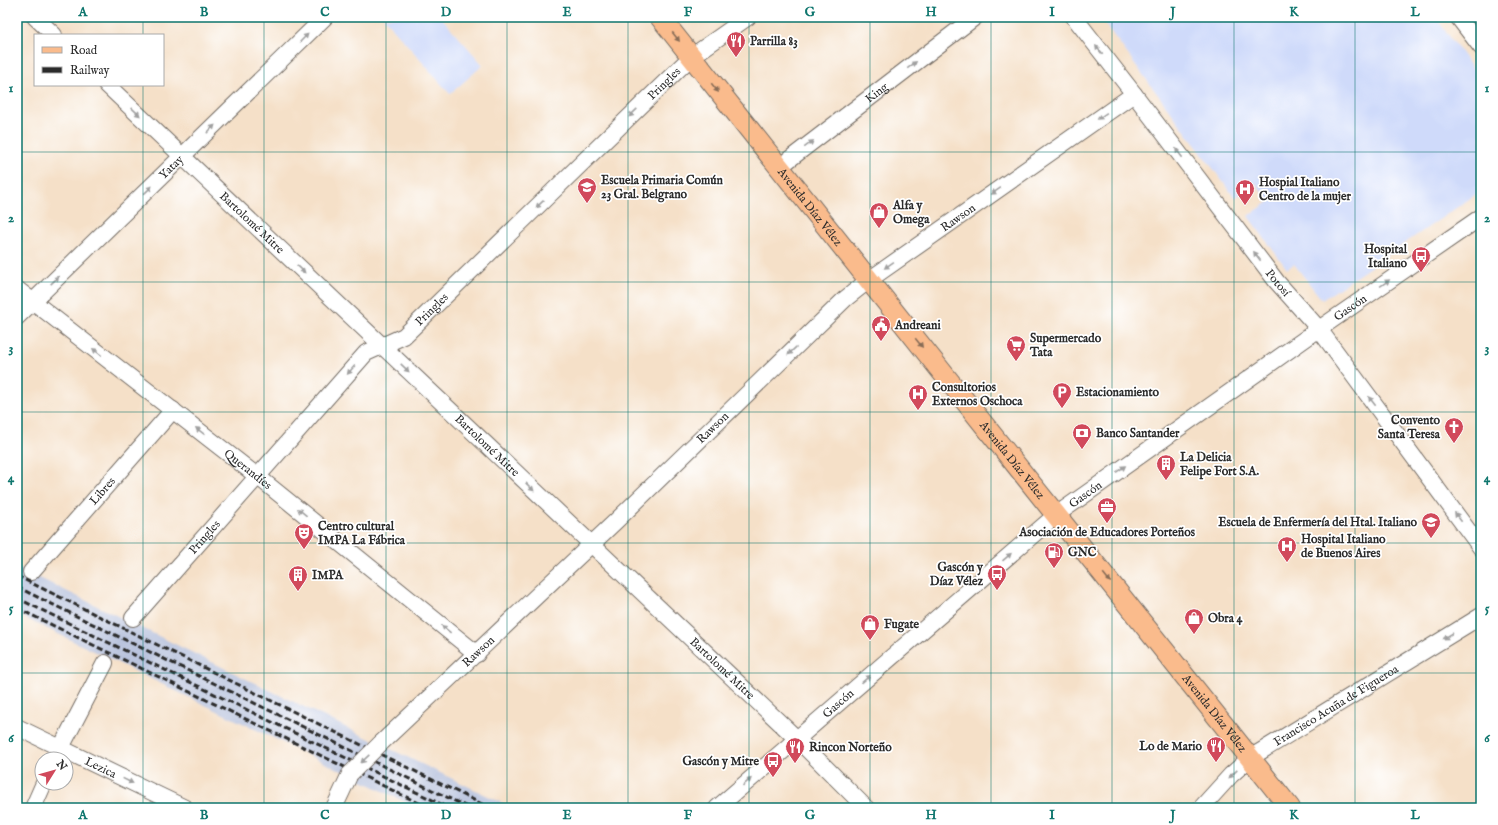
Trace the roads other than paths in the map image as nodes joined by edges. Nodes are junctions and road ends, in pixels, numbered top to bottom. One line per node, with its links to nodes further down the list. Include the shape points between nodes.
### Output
1 (35, 17): 8 (street)
2 (325, 17): 13 (street, Yatay, one-way to 2)
3 (660, 17): 10 (main road, Avenida Díaz Vélez, one-way to 10)
4 (748, 17): 10 (street, Pringles)
5 (975, 17): 14 (street, King, one-way to 5)
6 (1074, 17): 12 (street, Potosí, one-way to 6)
7 (1458, 17): 9 (street)
8 (53, 34)
9 (1481, 47)
10 (691, 57): 14 (main road, Avenida Díaz Vélez, one-way to 14); 21 (street, Pringles, one-way to 21, via 404,336)
11 (108, 86): 13 (street, Bartolomé Mitre, one-way to 13)
12 (1134, 94): 16 (street, Rawson, one-way to 16); 20 (street, Potosí, one-way to 12, via 1277,282)
13 (183, 156): 18 (street, Yatay, one-way to 13); 21 (street, Bartolomé Mitre, one-way to 21)
14 (778, 168): 16 (main road, Avenida Díaz Vélez)
15 (1481, 217): 20 (street, Gascón, one-way to 15)
16 (869, 280): 24 (main road, Avenida Díaz Vélez, one-way to 24); 25 (street, Rawson, one-way to 25, via 845,299)
17 (17, 289): 18 (street, Querandíes)
18 (32, 302): 19 (street, Yatay); 22 (street, Querandíes, one-way to 18)
19 (17, 317)
20 (1318, 329): 24 (street, Gascón, one-way to 20); 26 (street, Potosí, one-way to 20)
21 (381, 346): 23 (street, Pringles, one-way to 23, via 366,353); 25 (street, Bartolomé Mitre, one-way to 25)
22 (173, 410): 23 (street, Querandíes, one-way to 22); 27 (street, Libres)
23 (257, 476): 29 (street, Pringles); 30 (street, Querandíes, one-way to 23)
24 (1056, 514): 33 (street, Gascón, one-way to 24); 36 (main road, Avenida Díaz Vélez, one-way to 36)
25 (591, 545): 30 (street, Rawson); 33 (street, Bartolomé Mitre)
26 (1481, 548)
27 (32, 572)
28 (1481, 616): 36 (street, Francisco Acuña de Figueroa, one-way to 36)
29 (133, 618)
30 (477, 654): 41 (street, Rawson, one-way to 41, bridge, via 350,774)
31 (105, 662): 35 (street)
32 (17, 728): 34 (street, Lezica)
33 (797, 739): 42 (street, Gascón, one-way to 33); 43 (street, Bartolomé Mitre)
34 (53, 751)
35 (60, 751)
36 (1250, 758): 44 (street, Francisco Acuña de Figueroa, one-way to 44); 45 (main road, Avenida Díaz Vélez)
37 (74, 761): 40 (street, Lezica, one-way to 40)
38 (40, 791): 39 (street)
39 (33, 808)
40 (185, 808)
41 (334, 808)
42 (718, 808)
43 (866, 808)
44 (1200, 808)
45 (1290, 808)

